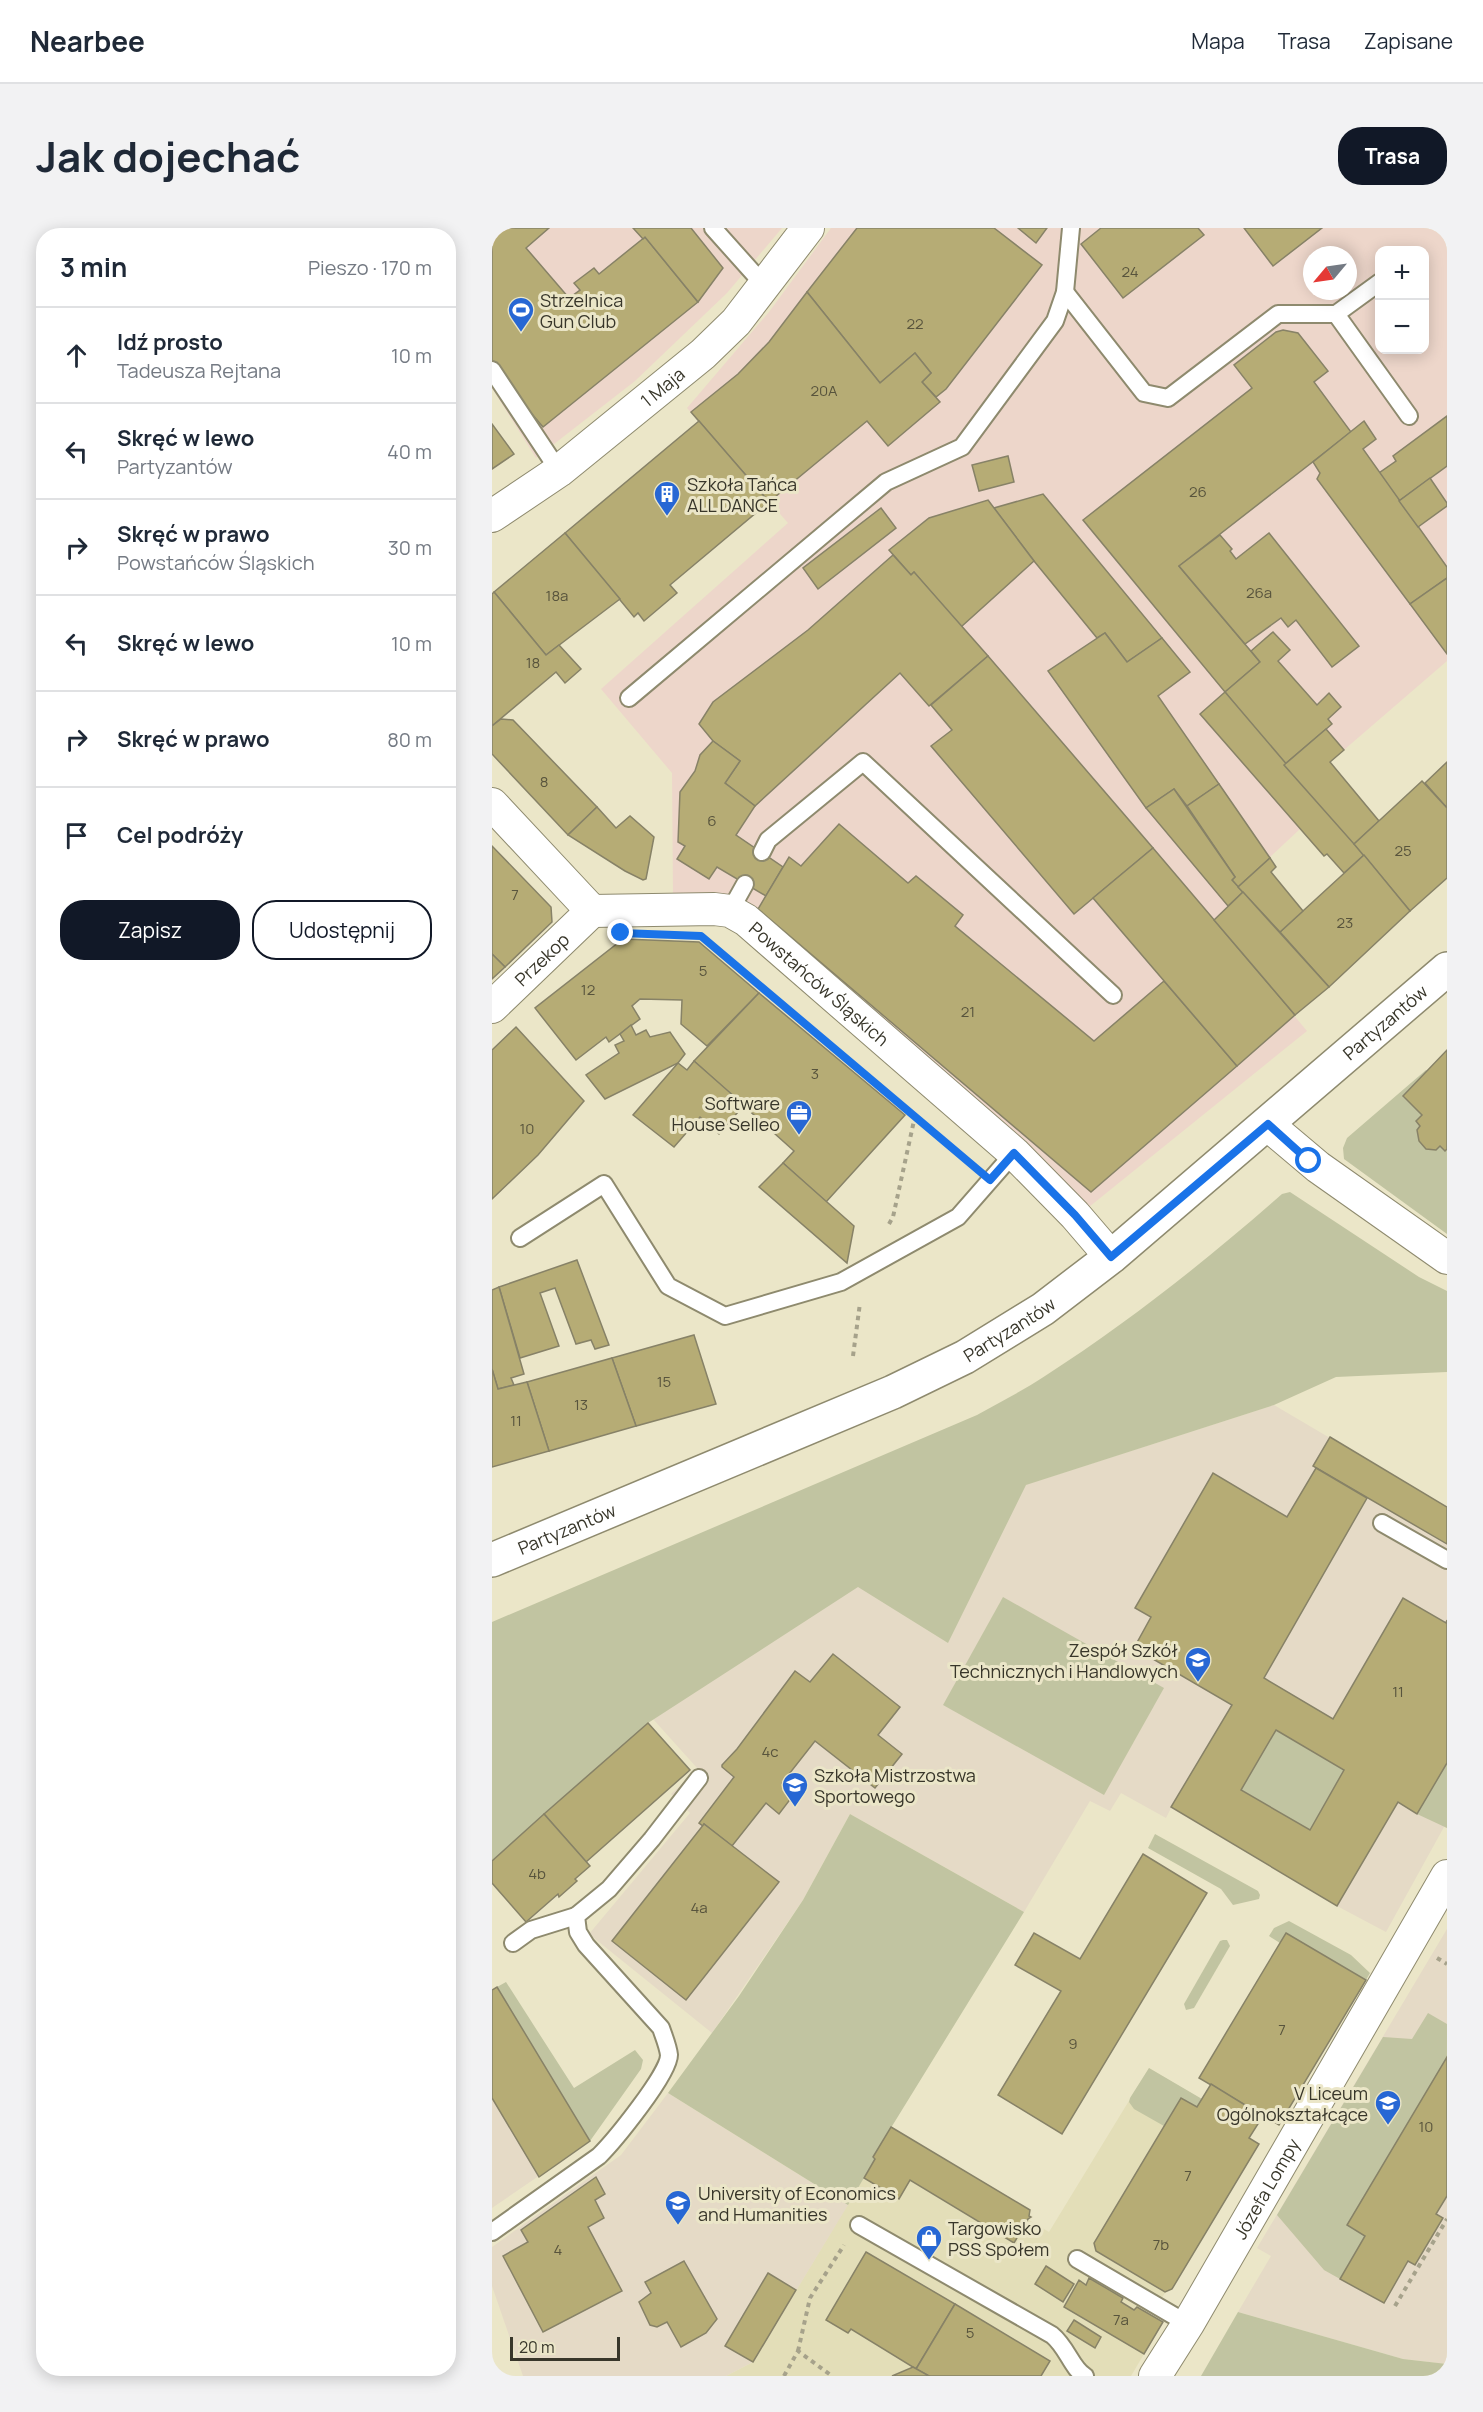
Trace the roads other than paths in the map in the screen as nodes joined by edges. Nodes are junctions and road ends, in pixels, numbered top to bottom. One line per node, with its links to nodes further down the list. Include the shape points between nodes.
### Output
1 (712, 228): 4 (lane)
2 (808, 228): 4 (street, 1 Maja)
3 (1071, 228): 6 (lane)
4 (764, 285): 10 (street, 1 Maja, via 703,354)
5 (1375, 286): 7 (lane)
6 (1065, 292): 7 (lane, via 1144,393 1168,398 1278,314); 12 (lane, via 1055,321 962,447 886,482)
7 (1336, 314): 9 (lane)
8 (492, 370): 10 (lane)
9 (1409, 416)
10 (559, 471): 11 (street, 1 Maja)
11 (492, 516)
12 (629, 698)
13 (492, 804): 16 (street)
14 (762, 852): 19 (lane, via 768,840 863,762)
15 (745, 884): 17 (lane)
16 (592, 911): 17 (street, Powstańców Śląskich); 20 (street, Przekop)
17 (730, 911): 22 (street, Powstańców Śląskich, via 746,920)
18 (1447, 969): 21 (main road, Partyzantów)
19 (1113, 994)
20 (492, 1008)
21 (1268, 1124): 24 (main road, Partyzantów); 25 (street, via 1318,1167)
22 (1014, 1153): 23 (lane, via 958,1217 841,1282 725,1316 668,1286 604,1184); 24 (street, Powstańców Śląskich)
23 (520, 1238)
24 (1111, 1257): 27 (main road, Partyzantów, via 1043,1309 965,1357 892,1392)
25 (1447, 1258)
26 (1382, 1523): 28 (lane)
27 (492, 1560)
28 (1447, 1560)
29 (699, 1779): 31 (lane, via 609,1889)
30 (1447, 1877): 36 (street, Józefa Lompy)
31 (576, 1916): 32 (lane, via 531,1930); 34 (lane, via 578,1932 586,1945 660,2028 669,2058 662,2075 599,2156)
32 (513, 1943)
33 (859, 2225): 37 (lane, via 1052,2335)
34 (492, 2232)
35 (1077, 2259): 36 (lane)
36 (1188, 2324): 38 (street, Józefa Lompy)
37 (1079, 2375)
38 (1155, 2376)

